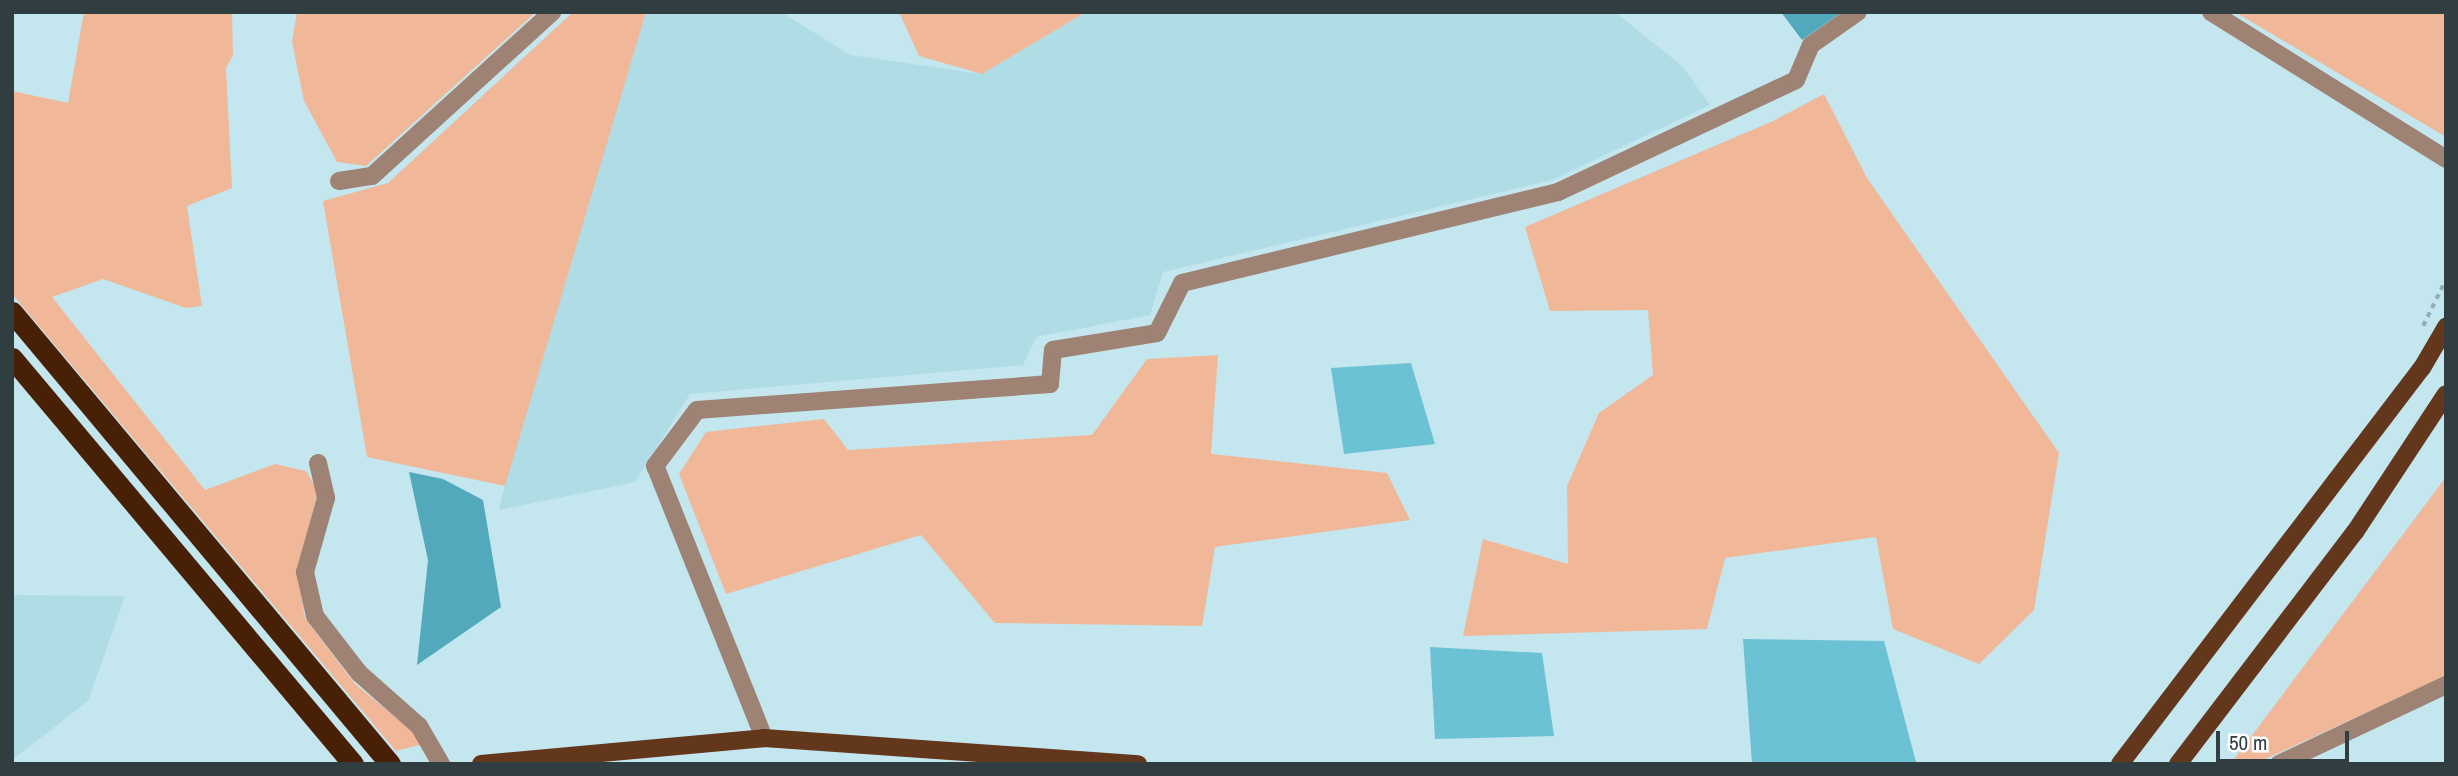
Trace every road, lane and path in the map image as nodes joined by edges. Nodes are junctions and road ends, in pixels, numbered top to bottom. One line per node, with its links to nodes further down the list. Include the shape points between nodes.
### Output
1 (552, 12): 5 (street, via 372,176)
2 (1858, 12): 16 (street, via 1811,45 1796,80 1571,186 1182,283 1157,333 1053,350 1050,384 697,410 655,466)
3 (2211, 12): 4 (street)
4 (2446, 159)
5 (340, 181)
6 (2446, 279): 7 (path)
7 (2439, 290): 8 (path); 10 (path)
8 (2446, 294)
9 (12, 312): 18 (highway, via 330,686)
10 (2423, 326)
11 (2446, 327): 22 (main road, via 2422,368)
12 (12, 358): 17 (highway)
13 (2446, 394): 23 (main road, via 2355,532)
14 (318, 463): 19 (street, via 327,498 305,572 315,616 359,673 419,726)
15 (2446, 685): 24 (street)
16 (764, 738): 20 (main road); 21 (main road)
17 (353, 764)
18 (390, 764)
19 (441, 764)
20 (481, 764)
21 (1138, 764)
22 (2120, 764)
23 (2178, 764)
24 (2279, 764)

